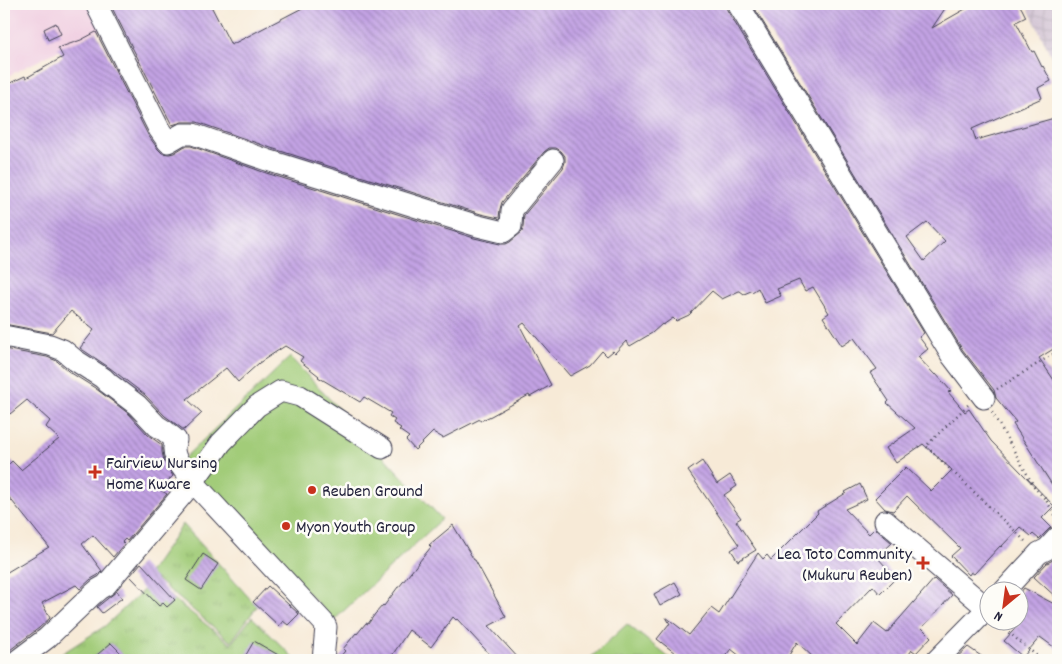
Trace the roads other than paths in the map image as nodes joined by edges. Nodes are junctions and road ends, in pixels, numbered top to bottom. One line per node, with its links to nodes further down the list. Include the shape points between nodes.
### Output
1 (96, 4): 3 (street, via 168,142 182,134 193,134 503,232 511,226 512,210)
2 (738, 4): 5 (street, via 952,356)
3 (553, 160)
4 (4, 336): 7 (street, via 63,350 103,378 176,440 174,456)
5 (984, 398)
6 (382, 448): 7 (street, via 300,396 281,390 257,406 221,443)
7 (194, 482): 13 (street, via 106,585); 14 (street, via 324,623)
8 (885, 521): 11 (street)
9 (1058, 537): 10 (street, via 1038,553)
10 (1012, 582)
11 (980, 603)
12 (980, 622): 15 (street)
13 (18, 660)
14 (323, 660)
15 (937, 660)

